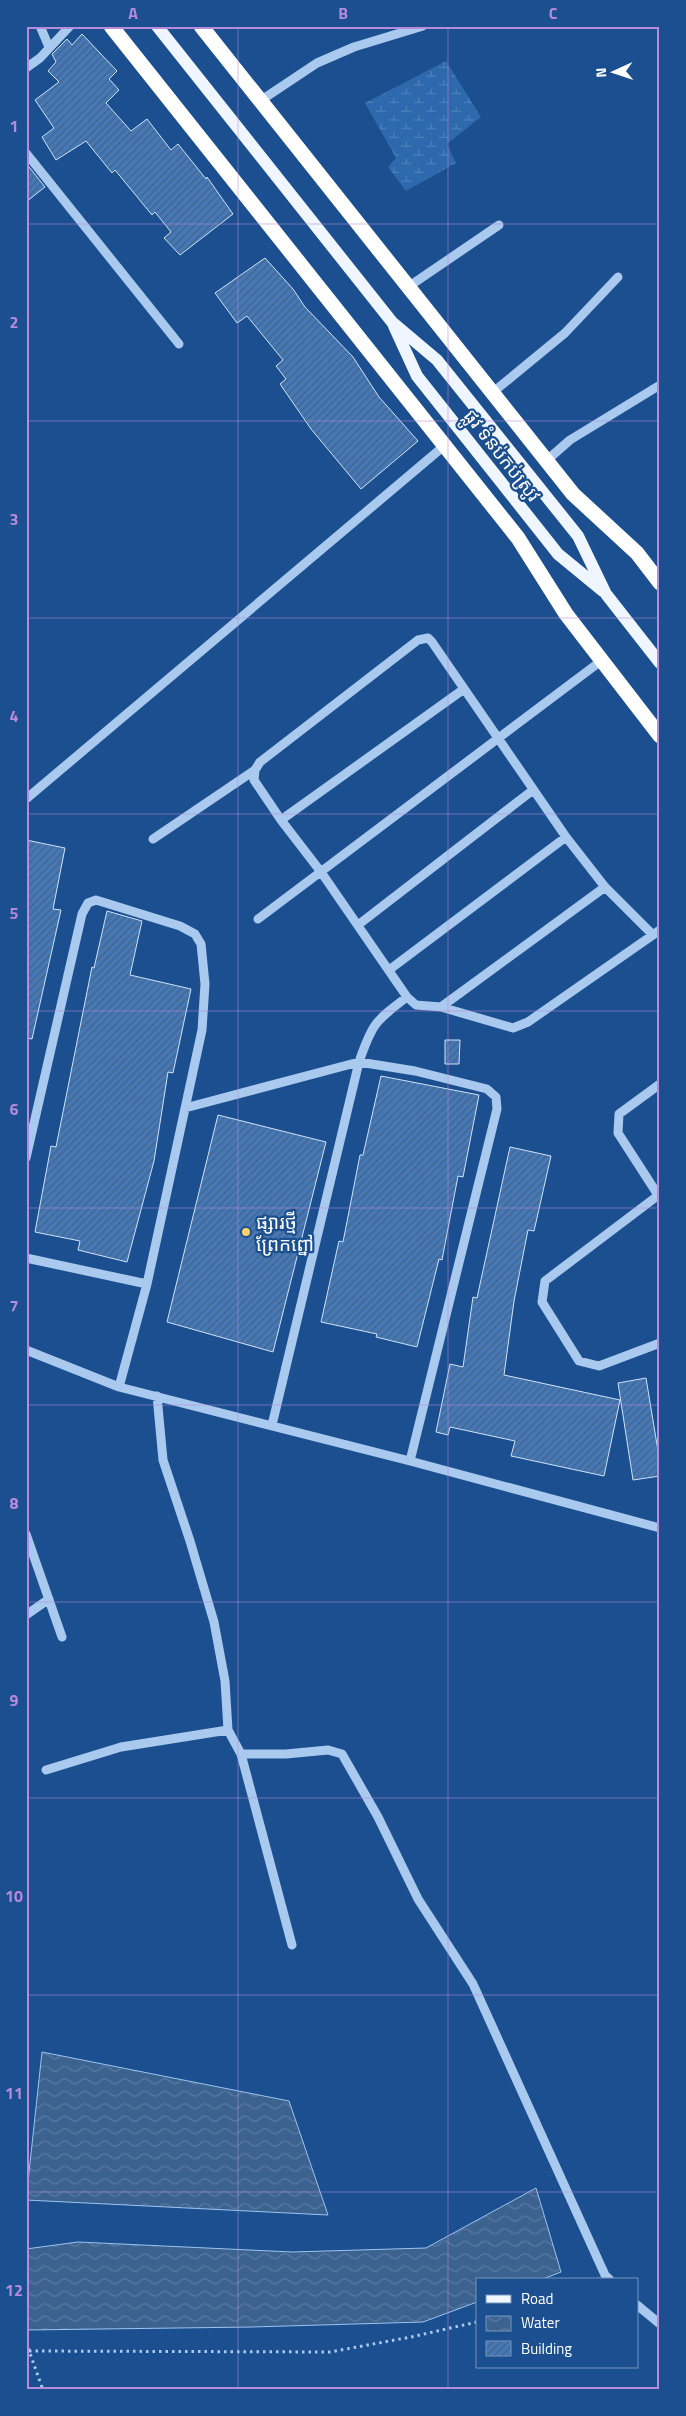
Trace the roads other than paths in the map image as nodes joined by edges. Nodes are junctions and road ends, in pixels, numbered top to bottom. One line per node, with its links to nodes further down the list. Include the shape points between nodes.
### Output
1 (40, 26): 7 (street)
2 (70, 26): 7 (street)
3 (111, 26): 18 (highway)
4 (157, 26): 14 (main road, ផ្លូវ ទំនប់កប់ស្រូវ)
5 (201, 26): 9 (highway)
6 (423, 26): 9 (street, via 318,63)
7 (49, 47): 8 (street)
8 (26, 68)
9 (260, 101): 13 (highway)
10 (26, 153): 15 (street)
11 (499, 225): 13 (street)
12 (618, 277): 17 (street, via 565,333)
13 (408, 287): 17 (highway)
14 (392, 322): 21 (main road, ផ្លូវ ទំនប់កប់ស្រូវ, via 437,360 573,530); 21 (main road, ផ្លូវ ទំនប់កប់ស្រូវ, via 417,376 558,554)
15 (179, 344)
16 (660, 385): 19 (street, via 570,440)
17 (492, 393): 19 (highway)
18 (444, 446): 22 (highway, via 518,538 566,614); 29 (street)
19 (546, 461): 20 (highway, via 573,494 637,553)
20 (660, 583)
21 (606, 594): 23 (main road, ផ្លូវ ទំនប់កប់ស្រូវ)
22 (602, 661): 25 (highway); 26 (street)
23 (660, 663)
24 (464, 689): 26 (street); 27 (street, via 432,642 428,638 418,640 260,762); 30 (street)
25 (660, 736)
26 (498, 737): 28 (street); 33 (street)
27 (255, 770): 30 (street, via 254,780); 32 (street)
28 (533, 790): 31 (street); 36 (street)
29 (26, 799)
30 (281, 820): 33 (street)
31 (566, 837): 34 (street); 38 (street)
32 (153, 839)
33 (321, 872): 35 (street); 36 (street)
34 (605, 887): 37 (street); 40 (street)
35 (258, 919)
36 (358, 925): 38 (street)
37 (656, 932): 40 (street, via 528,1022 513,1028)
38 (389, 970): 39 (street)
39 (407, 997): 40 (street, via 416,1005); 41 (street, via 380,1018 369,1032)
40 (441, 1007)
41 (359, 1062): 43 (street); 52 (street); 53 (street, via 415,1071 487,1089 496,1097 497,1109)
42 (660, 1084): 45 (street, via 619,1114 618,1133)
43 (186, 1108): 44 (street, via 202,1030 205,984 201,944 195,934 180,926 96,900 88,903 82,914); 47 (street)
44 (26, 1158)
45 (659, 1194): 48 (street, via 545,1281 542,1302 579,1361 599,1366)
46 (26, 1258): 47 (street)
47 (147, 1284): 50 (street)
48 (660, 1343)
49 (26, 1350): 50 (street)
50 (120, 1388): 51 (street)
51 (157, 1396): 52 (street); 59 (street, via 163,1460 214,1622)
52 (272, 1425): 53 (street)
53 (410, 1461): 54 (street)
54 (660, 1528)
55 (26, 1534): 56 (street)
56 (48, 1598): 57 (street); 58 (street)
57 (26, 1615)
58 (62, 1637)
59 (228, 1730): 60 (street); 61 (street, via 121,1747)
60 (241, 1754): 62 (street); 63 (street, via 328,1750 342,1754 378,1817 418,1899 473,1984)
61 (46, 1770)
62 (292, 1945)
63 (609, 2278)
64 (638, 2306): 65 (street)
65 (660, 2324)

